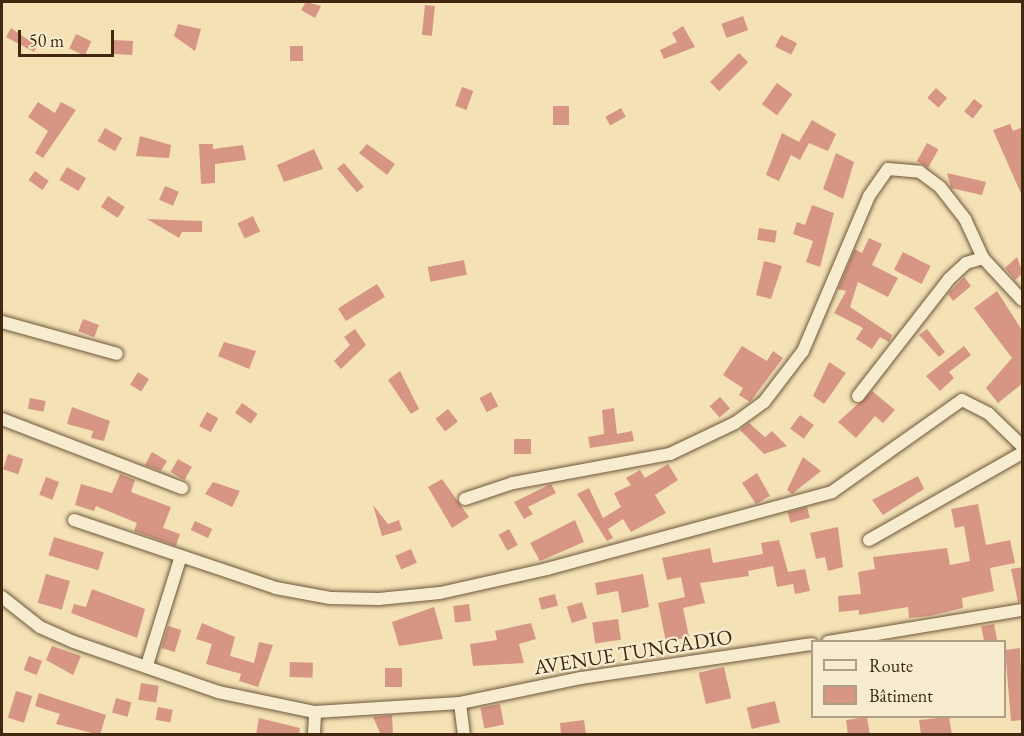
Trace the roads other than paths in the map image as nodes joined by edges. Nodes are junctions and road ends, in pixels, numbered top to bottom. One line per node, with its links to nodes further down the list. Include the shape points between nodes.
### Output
1 (983, 258): 2 (street); 5 (street, via 966,263 949,279); 10 (street, via 965,219 940,186 920,172 888,169 869,196 803,351 764,402 735,423 670,454 513,483)
2 (1023, 300)
3 (2, 322): 4 (street)
4 (117, 354)
5 (858, 396)
6 (2, 419): 9 (street)
7 (1023, 446): 13 (street, via 989,414 962,400 832,492 440,593 330,598 276,588)
8 (1023, 453): 12 (street)
9 (182, 488)
10 (465, 499)
11 (74, 520): 13 (street)
12 (869, 540)
13 (181, 556): 18 (street)
14 (2, 597): 18 (street, AVENUE TUNGADIO, via 40,627)
15 (1023, 610): 16 (street)
16 (840, 640)
17 (811, 644): 19 (street, AVENUE TUNGADIO, via 581,678)
18 (147, 665): 20 (street, AVENUE TUNGADIO, via 218,692)
19 (460, 703): 20 (street, AVENUE TUNGADIO); 22 (street)
20 (315, 712): 21 (street)
21 (314, 735)
22 (464, 735)

